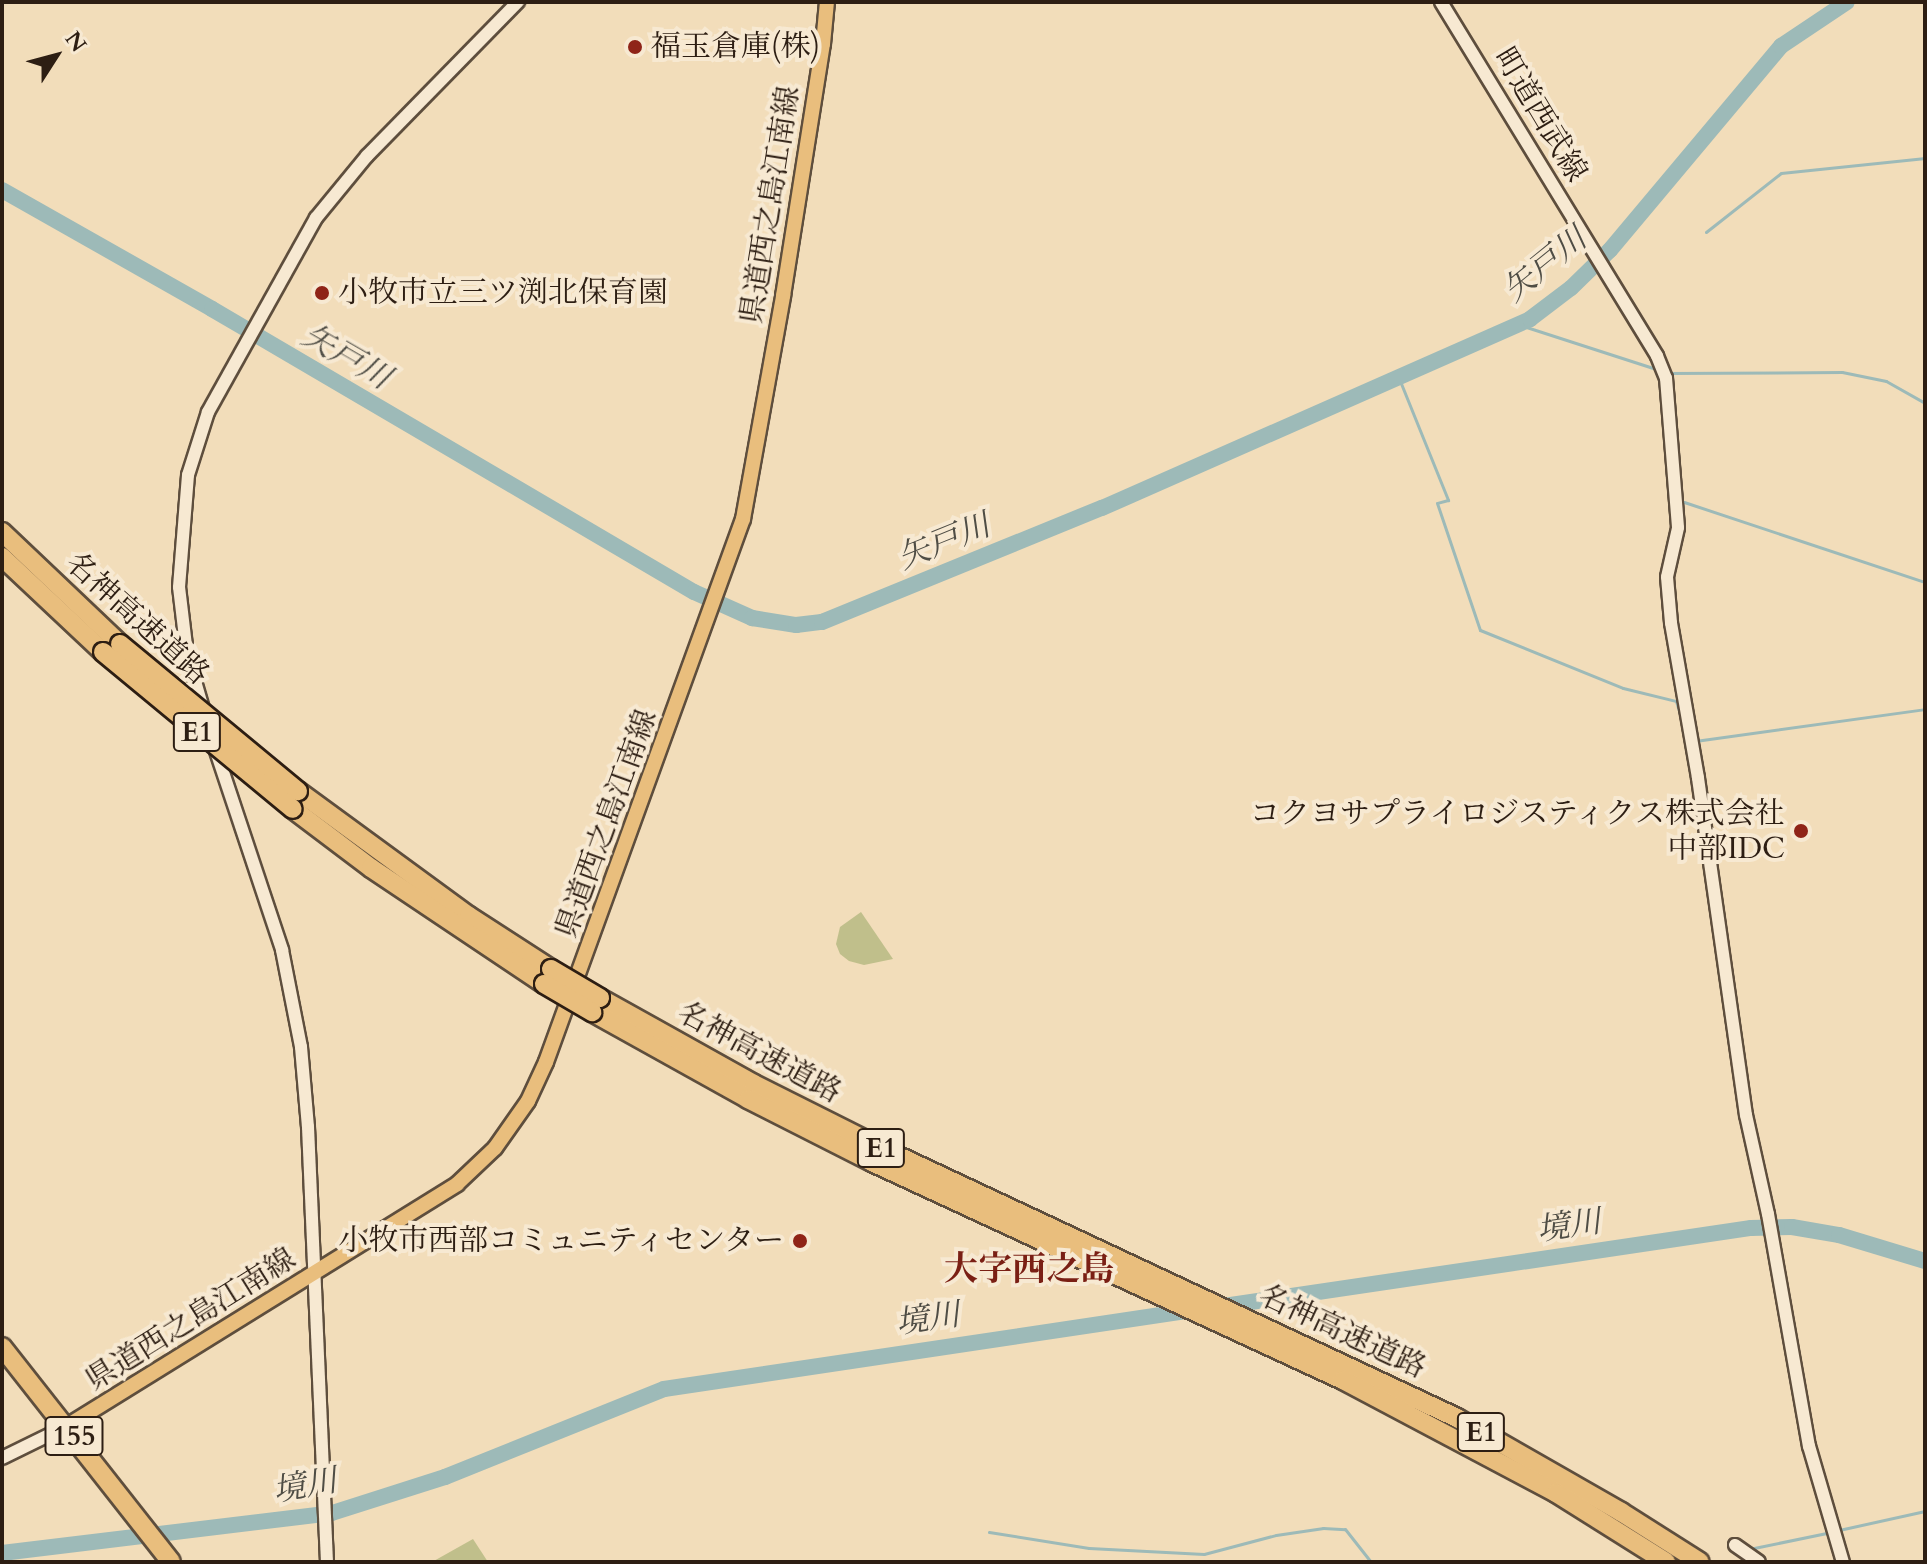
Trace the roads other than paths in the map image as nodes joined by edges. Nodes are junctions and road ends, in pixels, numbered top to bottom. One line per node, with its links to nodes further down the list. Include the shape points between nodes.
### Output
1 (518, 2): 8 (street, via 348,178 296,248 208,412 191,463 182,526 181,614 197,691 282,950 296,1016 308,1127)
2 (827, 2): 8 (main road, 県道西之島江南線, via 743,519 546,1062 522,1112 495,1148 457,1184)
3 (1441, 2): 20 (street, 町道西武線, via 1666,378 1678,528 1667,597 1746,1115 1809,1446)
4 (2, 532): 6 (highway, 名神高速道路 / E1)
5 (2, 557): 6 (highway, 名神高速道路 / E1)
6 (112, 648): 7 (highway, 名神高速道路 / E1, bridge, via 371,868)
7 (596, 1005): 10 (highway, 名神高速道路 / E1, via 867,1141 1259,1323); 10 (highway, 名神高速道路 / E1, via 748,1099 872,1162)
8 (314, 1275): 11 (main road, 県道西之島江南線); 16 (street)
9 (2, 1347): 11 (highway, 155)
10 (1390, 1395): 13 (highway, 名神高速道路 / E1)
11 (67, 1426): 12 (street); 15 (highway, 155)
12 (2, 1458)
13 (1561, 1486): 17 (highway, 名神高速道路 / E1); 18 (highway, 名神高速道路 / E1)
14 (1735, 1545): 19 (street)
15 (165, 1555)
16 (327, 1562)
17 (1666, 1562)
18 (1700, 1562)
19 (1759, 1562)
20 (1843, 1562)

